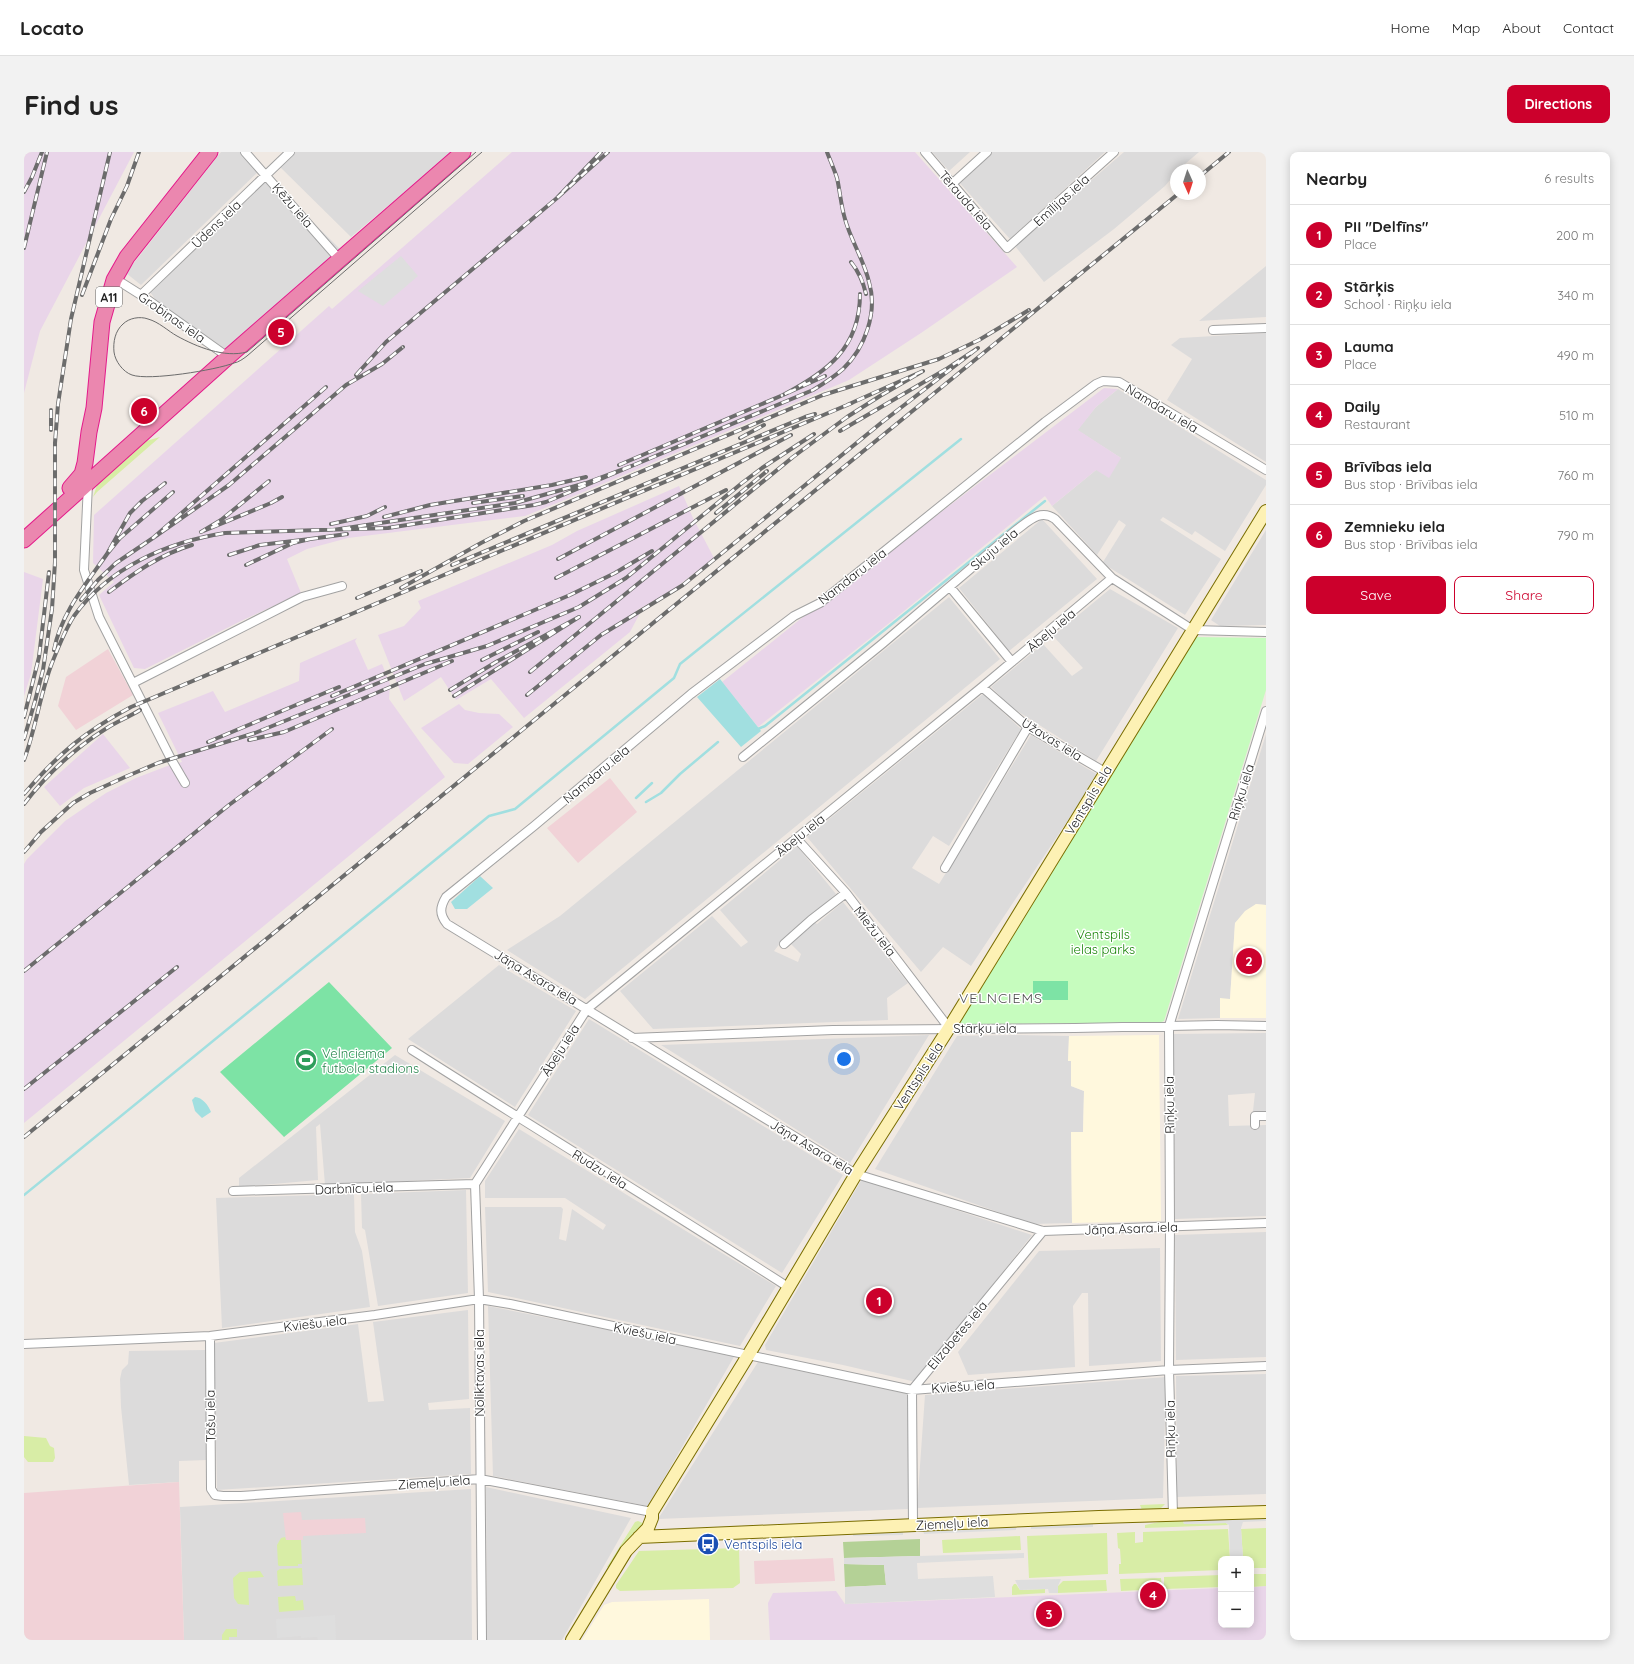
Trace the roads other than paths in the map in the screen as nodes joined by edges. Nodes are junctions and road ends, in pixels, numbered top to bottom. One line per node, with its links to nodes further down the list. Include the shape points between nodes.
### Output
1 (210, 152): 12 (highway, A11, via 127,257)
2 (245, 152): 8 (street, Ķēžu iela)
3 (290, 152): 8 (street, Ūdens iela)
4 (463, 152): 11 (highway)
5 (925, 152): 9 (street, Tērauda iela)
6 (986, 152): 9 (street)
7 (1114, 152): 10 (street, Emīlijas iela)
8 (266, 174): 11 (street, Ķēžu iela); 13 (street, Ūdens iela)
9 (953, 183): 10 (street, Tērauda iela)
10 (1007, 248)
11 (340, 260): 16 (highway)
12 (114, 280): 13 (street, Grobiņas iela); 18 (highway, A11, via 102,322 94,408 94,457)
13 (142, 295): 16 (street, Grobiņas iela)
14 (1266, 328): 15 (street)
15 (1213, 330)
16 (228, 357): 18 (highway)
17 (1266, 470): 38 (street, Namdaru iela, via 1119,382 1103,381 1096,384 820,603 794,616 691,694 446,897)
18 (85, 478): 20 (highway); 21 (highway); 28 (street, via 84,570 99,617)
19 (1266, 511): 25 (street, Ventspils iela)
20 (24, 528)
21 (24, 540)
22 (1112, 578): 24 (street, Skuju iela, via 1055,519 1044,514 1036,515); 25 (street, Skuju iela); 27 (street, Ābeļu iela)
23 (342, 586): 28 (street, via 302,597)
24 (950, 587): 27 (street); 32 (street, Skuju iela)
25 (1193, 630): 26 (street); 33 (street, Ventspils iela)
26 (1266, 632)
27 (1012, 662): 29 (street, Ābeļu iela)
28 (132, 683): 34 (street)
29 (982, 687): 31 (street, Užavas iela); 35 (street, Ābeļu iela)
30 (1266, 711): 41 (street, Riņķu iela)
31 (1028, 727): 33 (street, Užavas iela); 36 (street)
32 (743, 757)
33 (1105, 772): 43 (street, Ventspils iela)
34 (185, 783)
35 (796, 838): 37 (street, Miežu iela); 40 (street, Ābeļu iela)
36 (945, 868)
37 (846, 893): 39 (street); 43 (street, Miežu iela)
38 (440, 906): 40 (street, Jāņa Asara iela, via 442,918 447,924)
39 (784, 944)
40 (587, 1008): 44 (street, Jāņa Asara iela); 47 (street, Ābeļu iela)
41 (1169, 1026): 42 (street, Stārķu iela); 43 (street, Stārķu iela); 53 (street, Riņķu iela)
42 (1266, 1026)
43 (949, 1028): 44 (street, Stārķu iela); 49 (street, Ventspils iela)
44 (632, 1038): 49 (street, Jāņa Asara iela)
45 (412, 1050): 47 (street, Rudzu iela)
46 (1266, 1116): 48 (street, via 1255,1116)
47 (517, 1117): 50 (street); 55 (street, Rudzu iela)
48 (1255, 1125)
49 (856, 1174): 54 (street, Jāņa Asara iela); 55 (street, Ventspils iela)
50 (475, 1184): 51 (street, Darbnīcu iela); 56 (street, Noliktavas iela)
51 (233, 1191)
52 (1266, 1223): 53 (street, Jāņa Asara iela)
53 (1170, 1226): 54 (street, Jāņa Asara iela); 61 (street, Riņķu iela)
54 (1043, 1232): 62 (street, Elizabetes iela)
55 (788, 1287): 59 (street, Ventspils iela)
56 (479, 1299): 57 (street, Kviešu iela); 59 (street, Kviešu iela); 63 (street, Noliktavas iela)
57 (210, 1336): 58 (street, Kviešu iela); 64 (street, Tāšu iela, via 211,1489)
58 (24, 1344)
59 (749, 1354): 62 (street, Kviešu iela); 65 (street, Ventspils iela)
60 (1266, 1366): 61 (street, Kviešu iela)
61 (1168, 1370): 62 (street, Kviešu iela); 67 (street, Riņķu iela)
62 (912, 1390): 68 (street)
63 (480, 1479): 64 (street, Ziemeļu iela, via 241,1496); 65 (street, Ziemeļu iela); 70 (street, Noliktavas iela)
64 (215, 1494)
65 (652, 1512): 69 (street, Ventspils iela, via 648,1528)
66 (1266, 1512): 67 (street, Ziemeļu iela)
67 (1173, 1514): 68 (street, Ziemeļu iela)
68 (913, 1525): 69 (street, Ziemeļu iela)
69 (639, 1537): 71 (street, Ventspils iela, via 626,1551)
70 (482, 1640)
71 (572, 1640)

